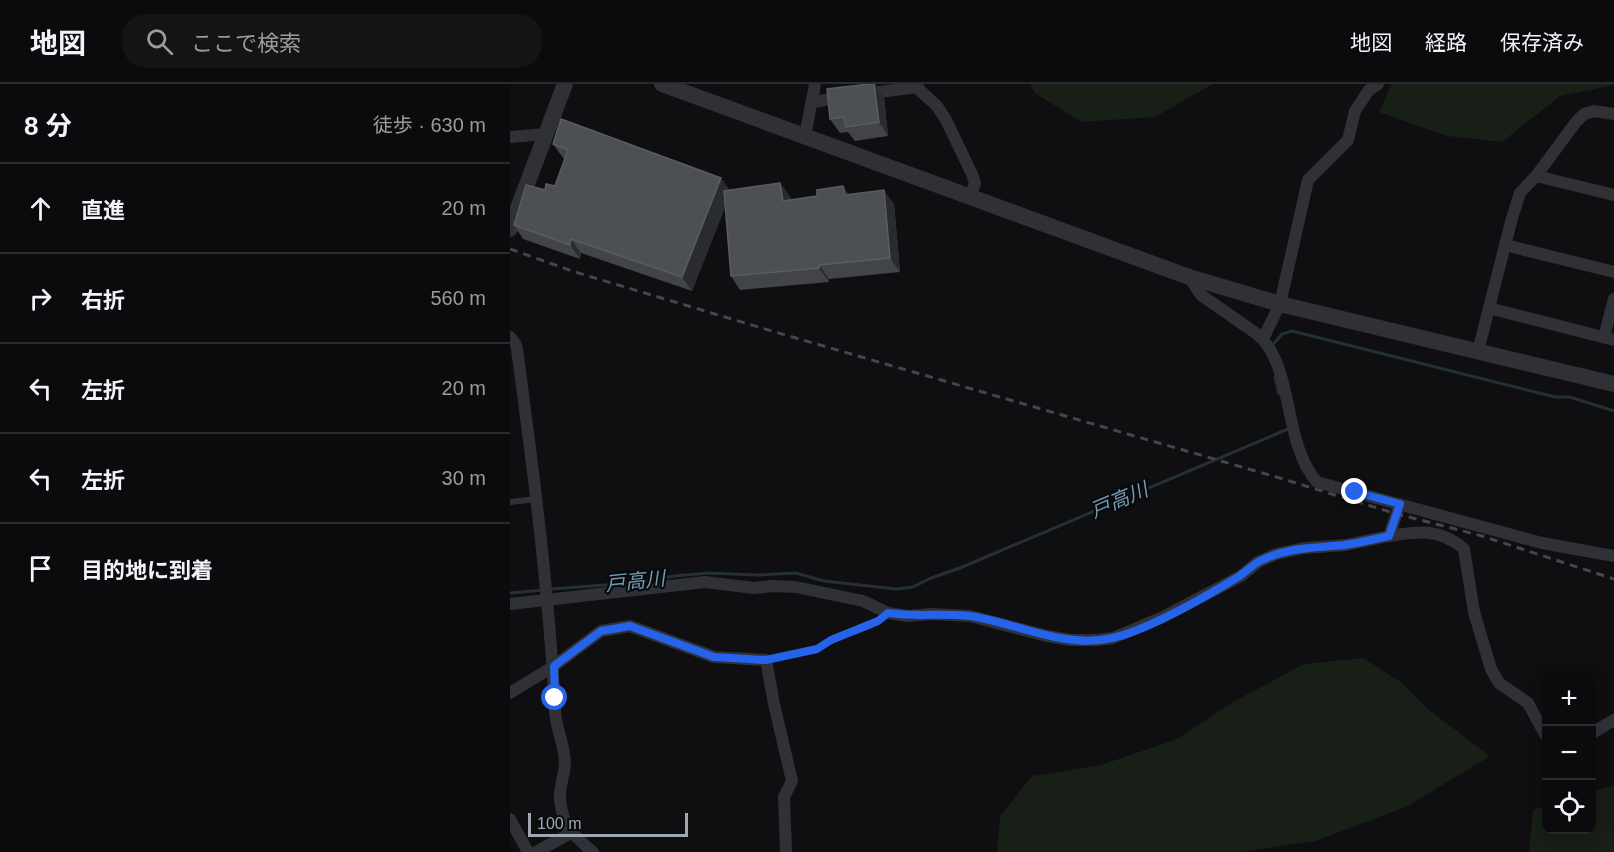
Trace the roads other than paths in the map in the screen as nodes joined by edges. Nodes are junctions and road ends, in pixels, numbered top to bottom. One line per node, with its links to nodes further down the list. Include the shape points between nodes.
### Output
1 (565, 84): 8 (street)
2 (662, 84): 9 (street)
3 (815, 84): 6 (street)
4 (1378, 84): 19 (street, via 1355,111 1347,140 1308,180)
5 (916, 85): 6 (street); 13 (street, via 946,120 975,183)
6 (813, 102): 9 (street)
7 (1614, 114): 11 (street, via 1584,114)
8 (546, 134): 10 (street); 14 (street)
9 (806, 136): 13 (street)
10 (510, 137)
11 (1536, 176): 12 (street); 15 (street, via 1520,193)
12 (1614, 195)
13 (970, 197): 17 (street)
14 (510, 229)
15 (1505, 245): 16 (street); 20 (street)
16 (1614, 272)
17 (1189, 277): 19 (street); 23 (street, via 1201,295)
18 (1614, 299): 22 (street)
19 (1280, 304): 23 (street); 25 (street)
20 (1489, 308): 22 (street); 25 (street)
21 (510, 337): 24 (street, via 515,343)
22 (1609, 338)
23 (1263, 339): 29 (street, via 1275,357 1308,472 1317,482)
24 (514, 351): 27 (street)
25 (1478, 351): 26 (street)
26 (1614, 384)
27 (537, 499): 28 (lane); 32 (street)
28 (510, 502)
29 (1400, 504): 30 (street); 31 (street, via 1542,543)
30 (1389, 536): 34 (street, via 1276,554 1163,617 1113,638 1071,640 970,616); 39 (street, via 1431,532 1452,539 1464,549 1474,612 1491,669 1499,683 1528,703)
31 (1614, 556)
32 (546, 600): 33 (street); 34 (street, via 705,582 806,589 863,601); 36 (street)
33 (510, 604)
34 (888, 613): 35 (lane, via 817,649)
35 (766, 660): 36 (street, via 714,657 630,626 601,631); 46 (street, via 792,781 784,797)
36 (554, 666): 37 (street); 42 (street, via 556,721 565,765 560,800)
37 (510, 693)
38 (1614, 720): 40 (street)
39 (1542, 729)
40 (1596, 731)
41 (510, 819): 43 (street)
42 (571, 833): 44 (street); 45 (street)
43 (528, 852)
44 (536, 852)
45 (593, 852)
46 (786, 852)

